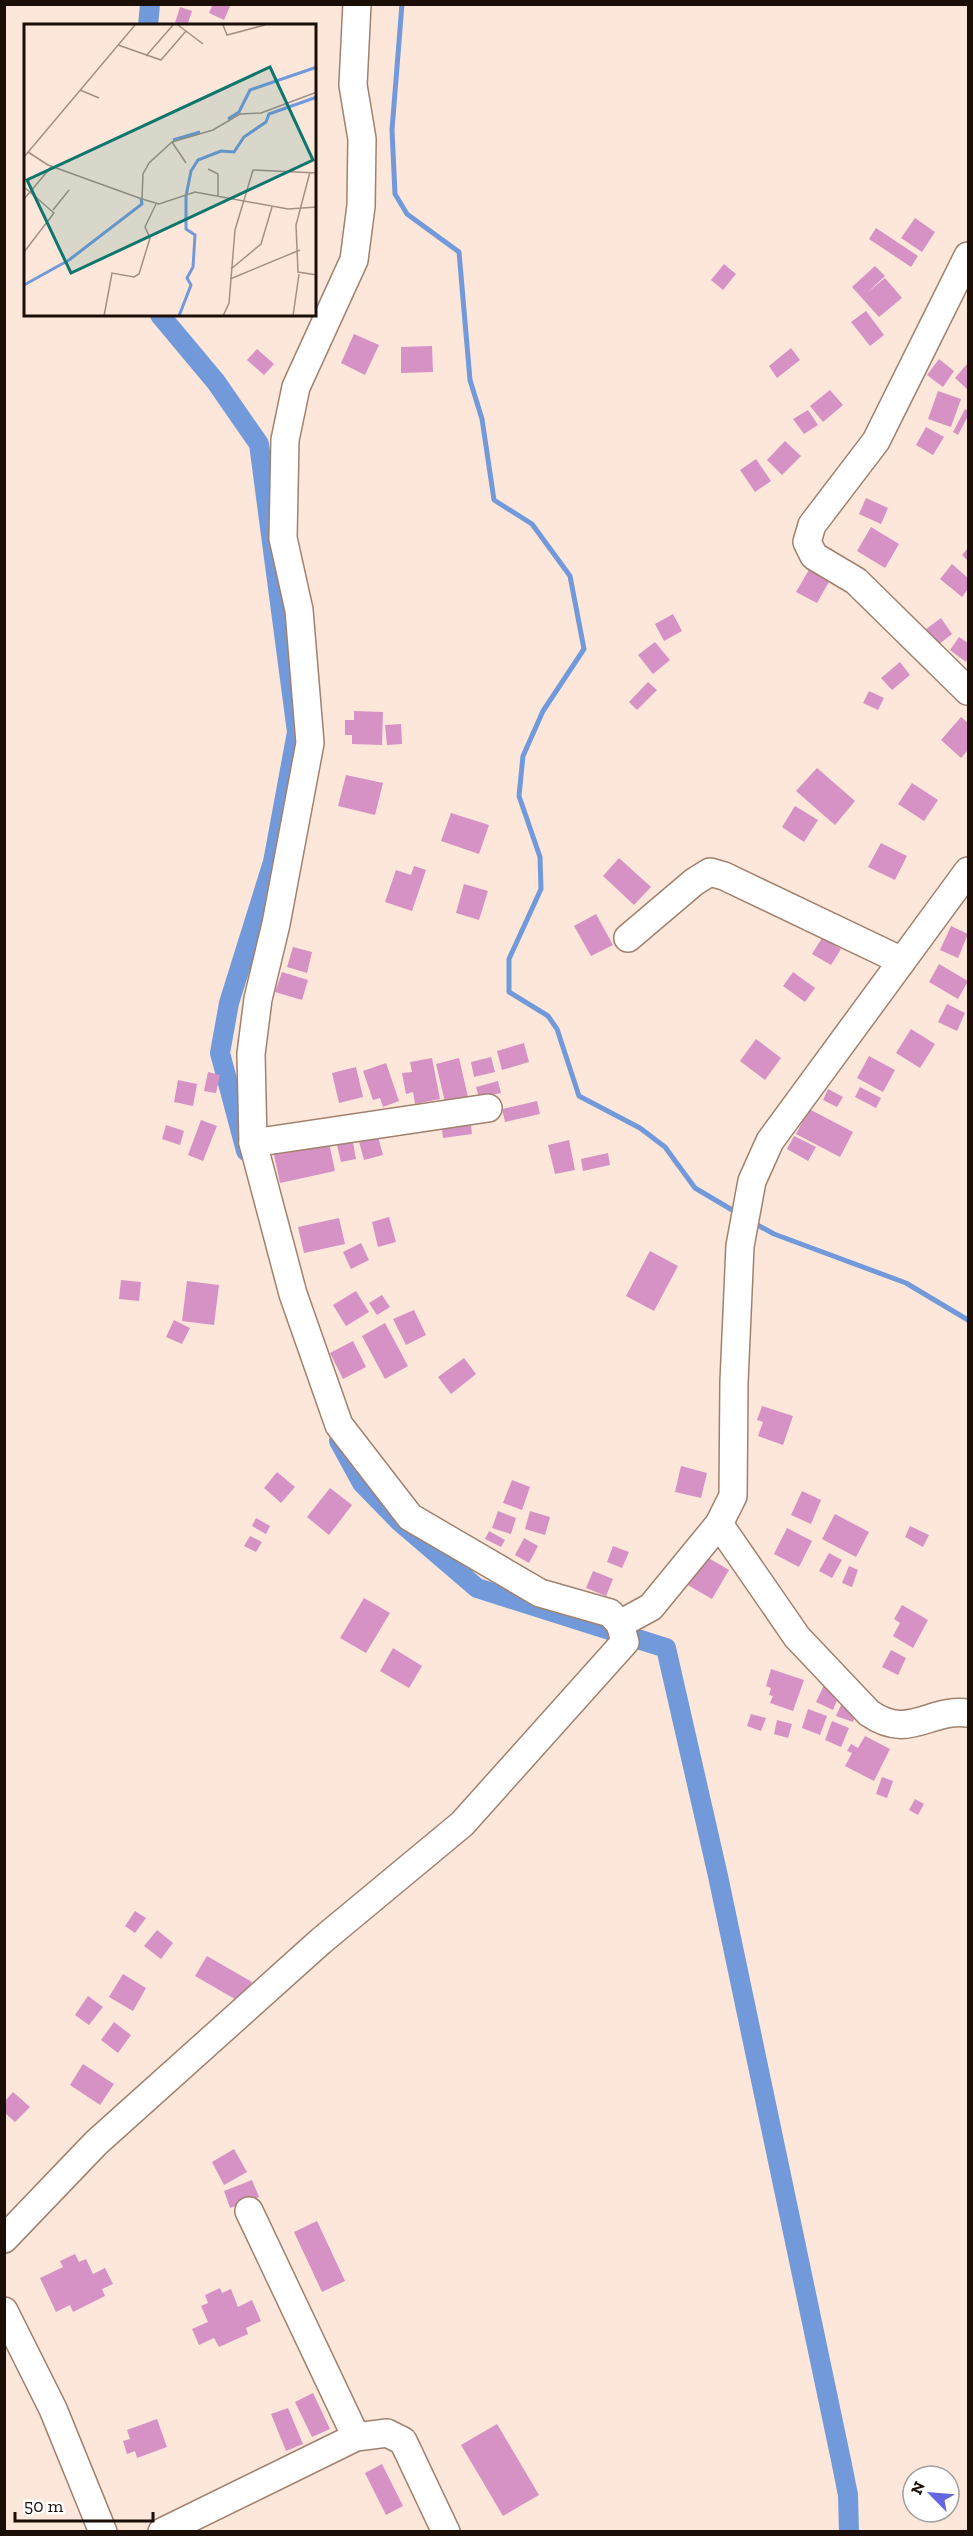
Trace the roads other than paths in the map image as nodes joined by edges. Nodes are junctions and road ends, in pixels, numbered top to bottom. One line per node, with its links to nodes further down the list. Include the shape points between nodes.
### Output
1 (357, 4): 8 (street, via 353,84 362,139 354,260 296,387 285,440 283,538 299,610 310,743 258,999 251,1054)
2 (969, 256): 3 (street, via 876,441 812,525 807,542 814,556 856,581)
3 (969, 691)
4 (969, 871): 6 (street)
5 (628, 938): 6 (street, via 693,882 710,873 724,876)
6 (902, 961): 9 (street, via 770,1142 752,1181 740,1246 733,1497)
7 (488, 1108): 8 (street)
8 (253, 1143): 10 (street, via 293,1294 339,1425 410,1517 540,1593 610,1613)
9 (719, 1524): 10 (street, via 651,1608); 11 (street, via 797,1637 869,1713 897,1726)
10 (623, 1633): 13 (street, via 462,1824 321,1941 105,2135)
11 (969, 1713)
12 (249, 2211): 15 (street)
13 (4, 2239)
14 (4, 2311): 16 (street, via 53,2409)
15 (356, 2437): 17 (street); 18 (street, via 387,2433 403,2441)
16 (103, 2532)
17 (162, 2532)
18 (446, 2532)

